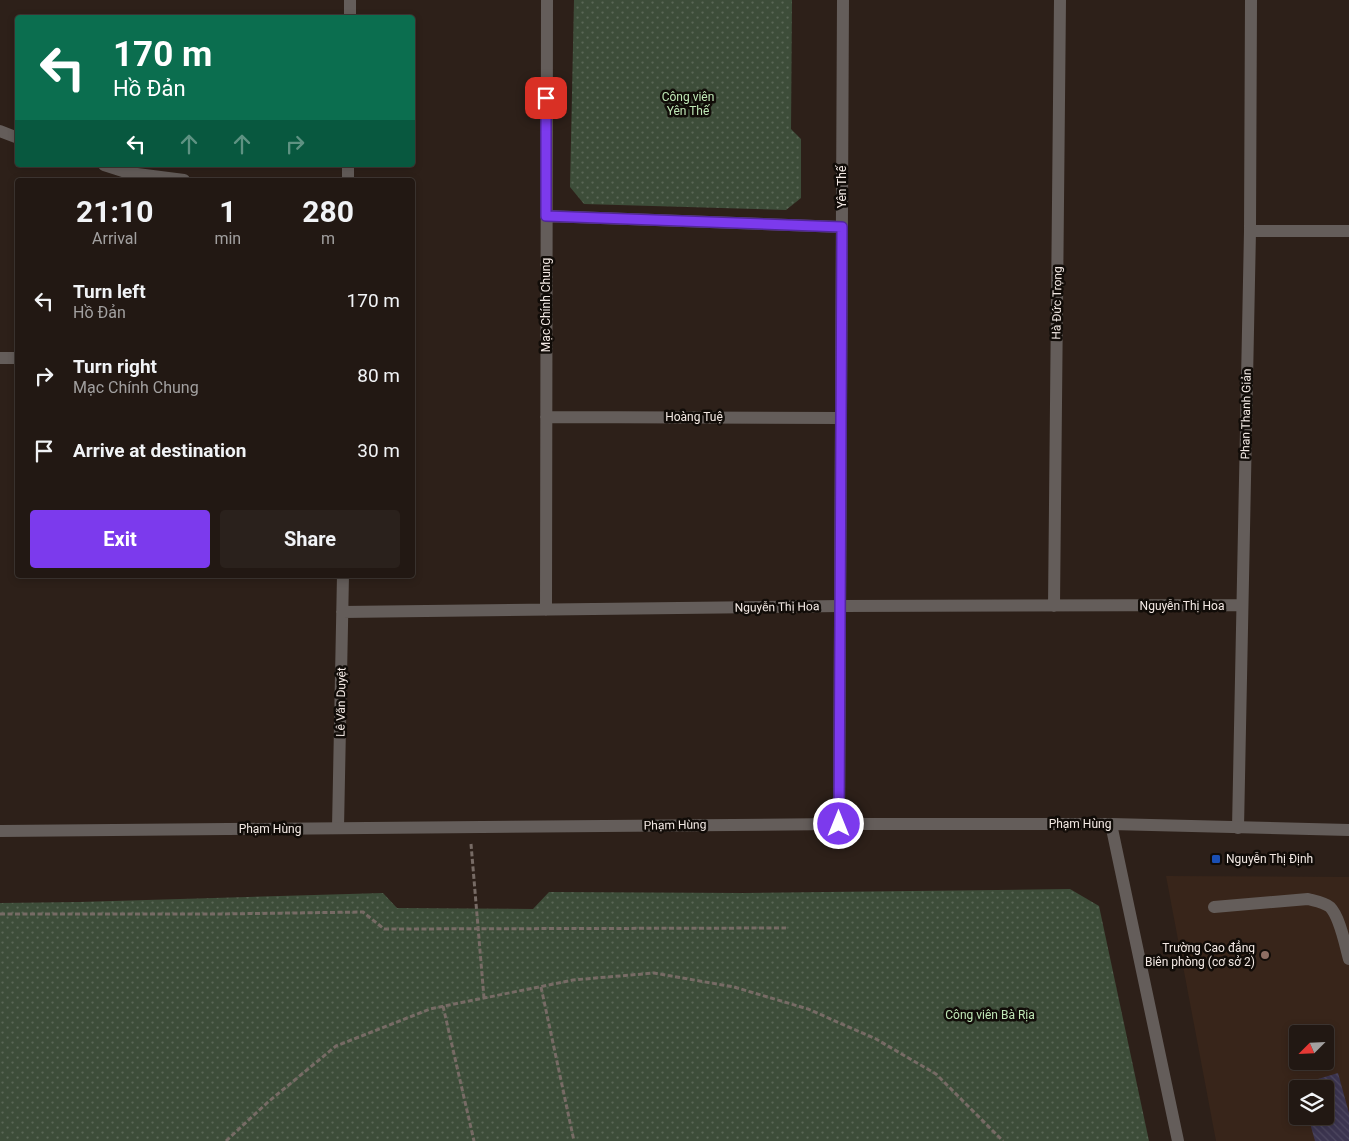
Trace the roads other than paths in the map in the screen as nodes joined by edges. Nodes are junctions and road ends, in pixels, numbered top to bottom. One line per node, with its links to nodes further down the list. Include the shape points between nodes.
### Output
1 (350, 0): 6 (street)
2 (547, 0): 11 (street, Mạc Chính Chung)
3 (843, 0): 12 (street, Yên Thế)
4 (1060, 0): 21 (street, Hà Đức Trọng)
5 (1251, 0): 13 (street, Phan Thanh Giản)
6 (350, 15)
7 (0, 131): 8 (street)
8 (15, 137)
9 (111, 167): 10 (street)
10 (164, 178)
11 (546, 216): 12 (street); 17 (street, Mạc Chính Chung)
12 (842, 227): 18 (street, Yên Thế)
13 (1250, 231): 14 (street); 22 (street, Phan Thanh Giản)
14 (1349, 231)
15 (0, 358): 16 (street)
16 (15, 358)
17 (546, 417): 18 (street, Hoàng Tuệ); 23 (street, Mạc Chính Chung)
18 (841, 418): 20 (street, Yên Thế)
19 (343, 578): 24 (street, Lê Văn Duyệt)
20 (840, 606): 21 (street, Nguyễn Thị Hoa); 23 (street, Nguyễn Thị Hoa); 25 (street, Yên Thế)
21 (1054, 606): 22 (street, Nguyễn Thị Hoa)
22 (1241, 606): 28 (street, Phan Thanh Giản)
23 (546, 610): 24 (street, Nguyễn Thị Hoa)
24 (342, 612): 27 (street, Lê Văn Duyệt)
25 (839, 824): 26 (street, Phạm Hùng); 27 (street, Phạm Hùng)
26 (1111, 824): 28 (street, Phạm Hùng); 33 (street)
27 (338, 828): 30 (street, Phạm Hùng)
28 (1238, 828): 29 (street, Phạm Hùng)
29 (1349, 830)
30 (0, 831)
31 (1214, 907): 32 (street, via 1308,899 1320,902 1330,907 1336,918)
32 (1349, 959)
33 (1178, 1141)

